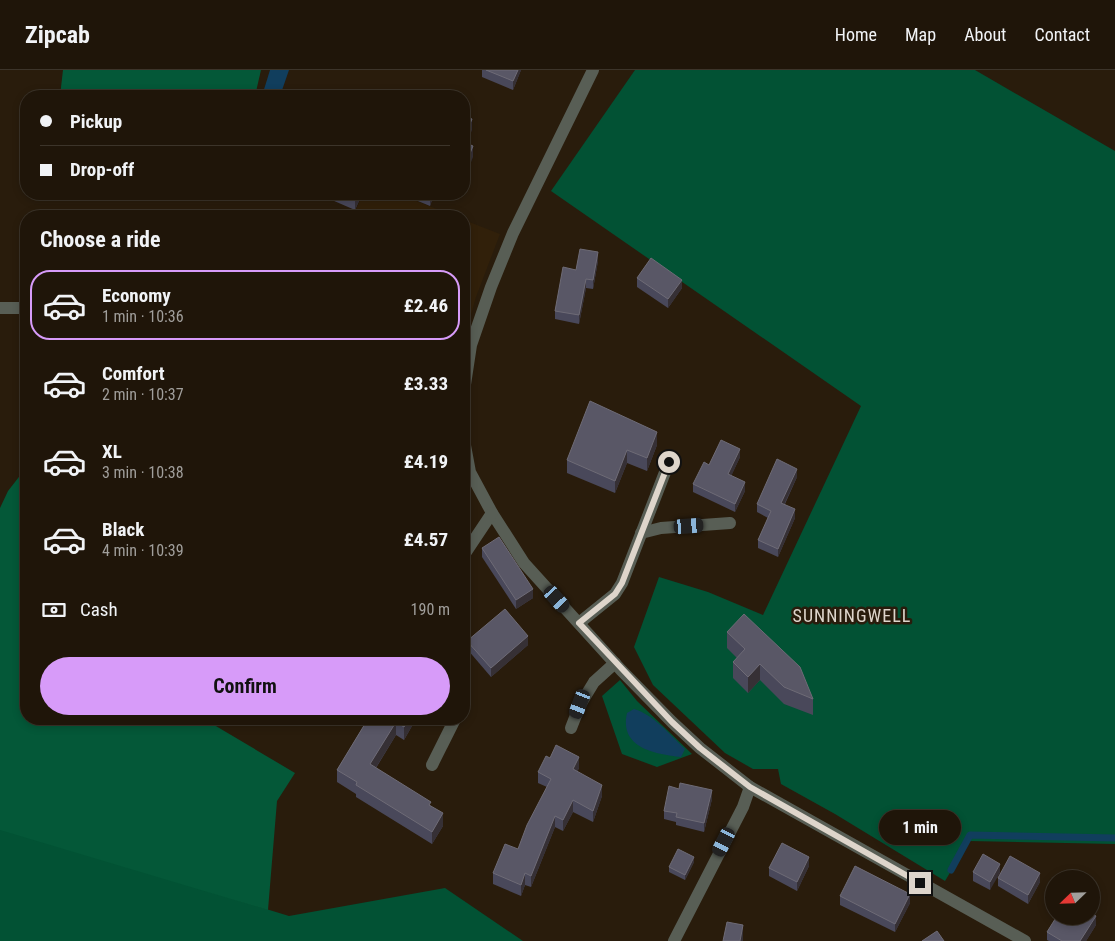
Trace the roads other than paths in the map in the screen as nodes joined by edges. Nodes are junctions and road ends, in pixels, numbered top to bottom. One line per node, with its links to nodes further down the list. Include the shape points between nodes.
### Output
1 (593, 70): 4 (street, via 513,233)
2 (0, 308): 3 (street)
3 (20, 308)
4 (470, 351)
5 (669, 462): 9 (street)
6 (470, 472): 7 (street)
7 (492, 513): 10 (street); 11 (street, via 524,562)
8 (730, 523): 9 (street, via 661,528)
9 (641, 533): 11 (street, via 615,594)
10 (470, 546)
11 (579, 623): 12 (street)
12 (615, 662): 14 (street, via 594,682 580,704); 16 (street, via 700,748)
13 (452, 725): 15 (street)
14 (571, 728)
15 (432, 765)
16 (750, 787): 17 (street, via 743,807); 18 (street)
17 (674, 941)
18 (1025, 941)

